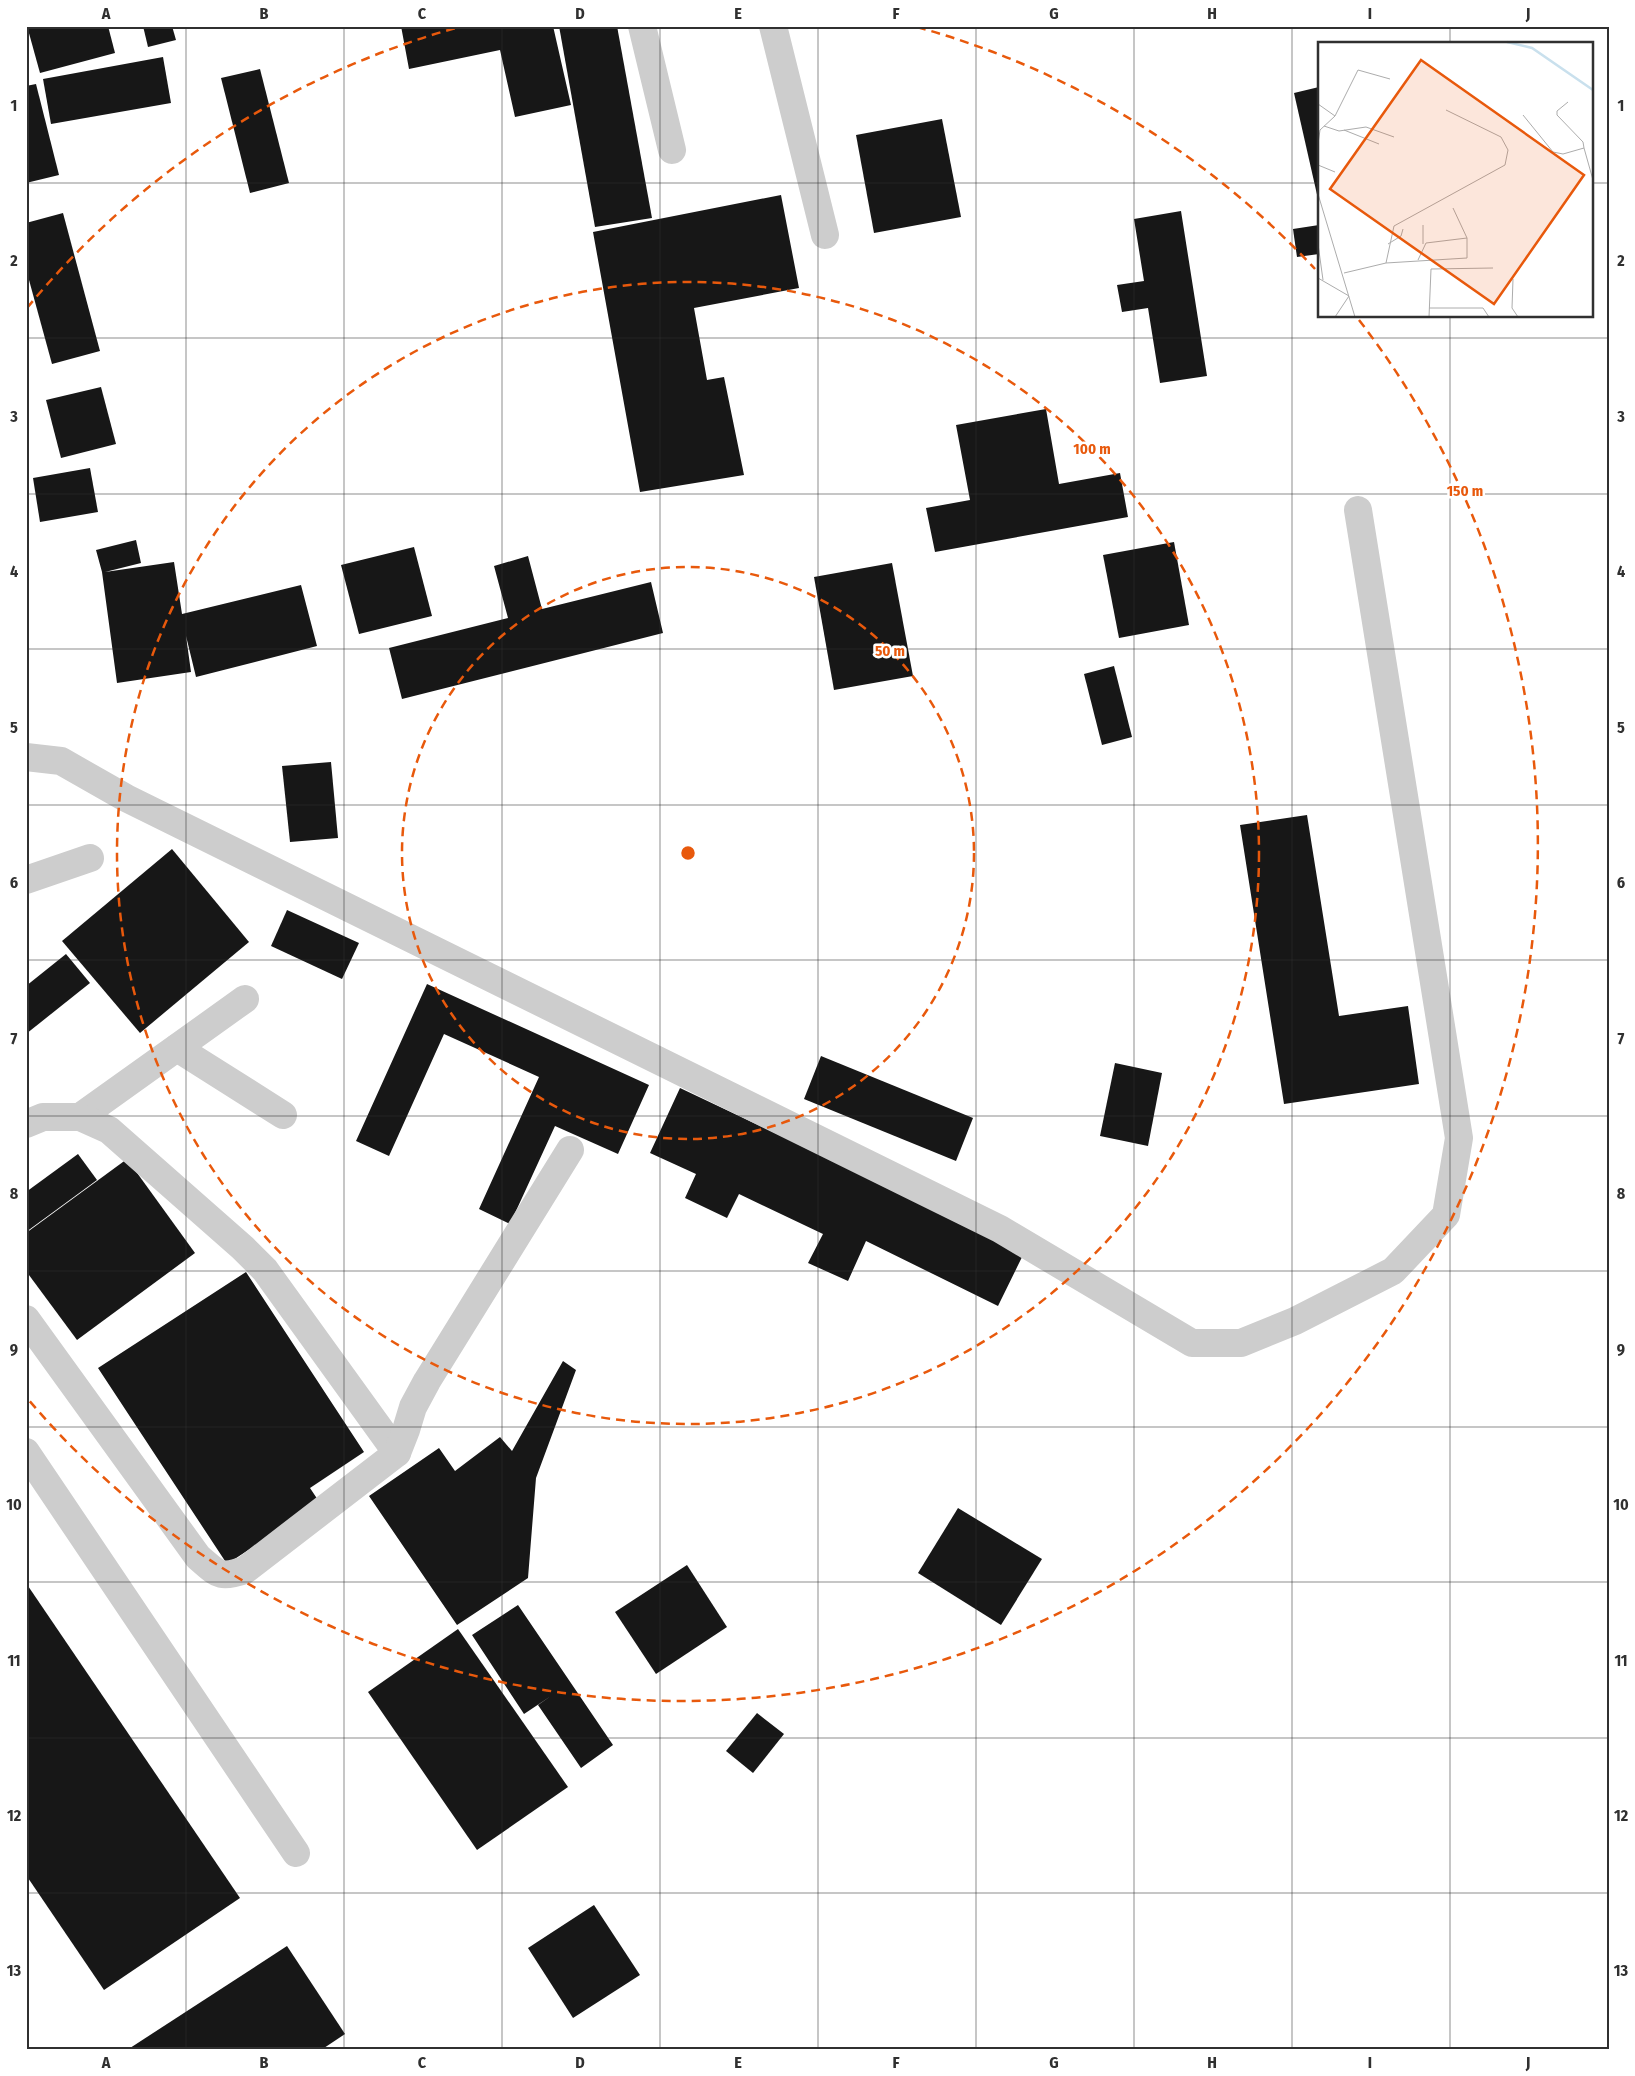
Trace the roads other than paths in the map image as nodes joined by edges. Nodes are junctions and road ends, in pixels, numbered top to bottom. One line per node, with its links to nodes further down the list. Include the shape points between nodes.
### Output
1 (642, 26): 3 (lane)
2 (773, 26): 4 (lane)
3 (672, 150)
4 (825, 235)
5 (1358, 510): 6 (lane, via 1459,1138 1446,1215 1393,1271 1295,1321 1241,1343 1192,1343 1000,1228 126,798 61,761)
6 (26, 757)
7 (90, 858): 8 (lane)
8 (26, 880)
9 (245, 999): 10 (lane)
10 (177, 1048): 11 (lane); 12 (lane)
11 (283, 1115)
12 (80, 1117): 13 (lane, via 42,1117); 17 (lane, via 109,1130 265,1270)
13 (26, 1124)
14 (570, 1150): 17 (lane, via 427,1381 413,1407)
15 (26, 1319): 17 (lane, via 198,1557 227,1576 245,1570)
16 (26, 1452): 18 (lane)
17 (397, 1453)
18 (296, 1853)

